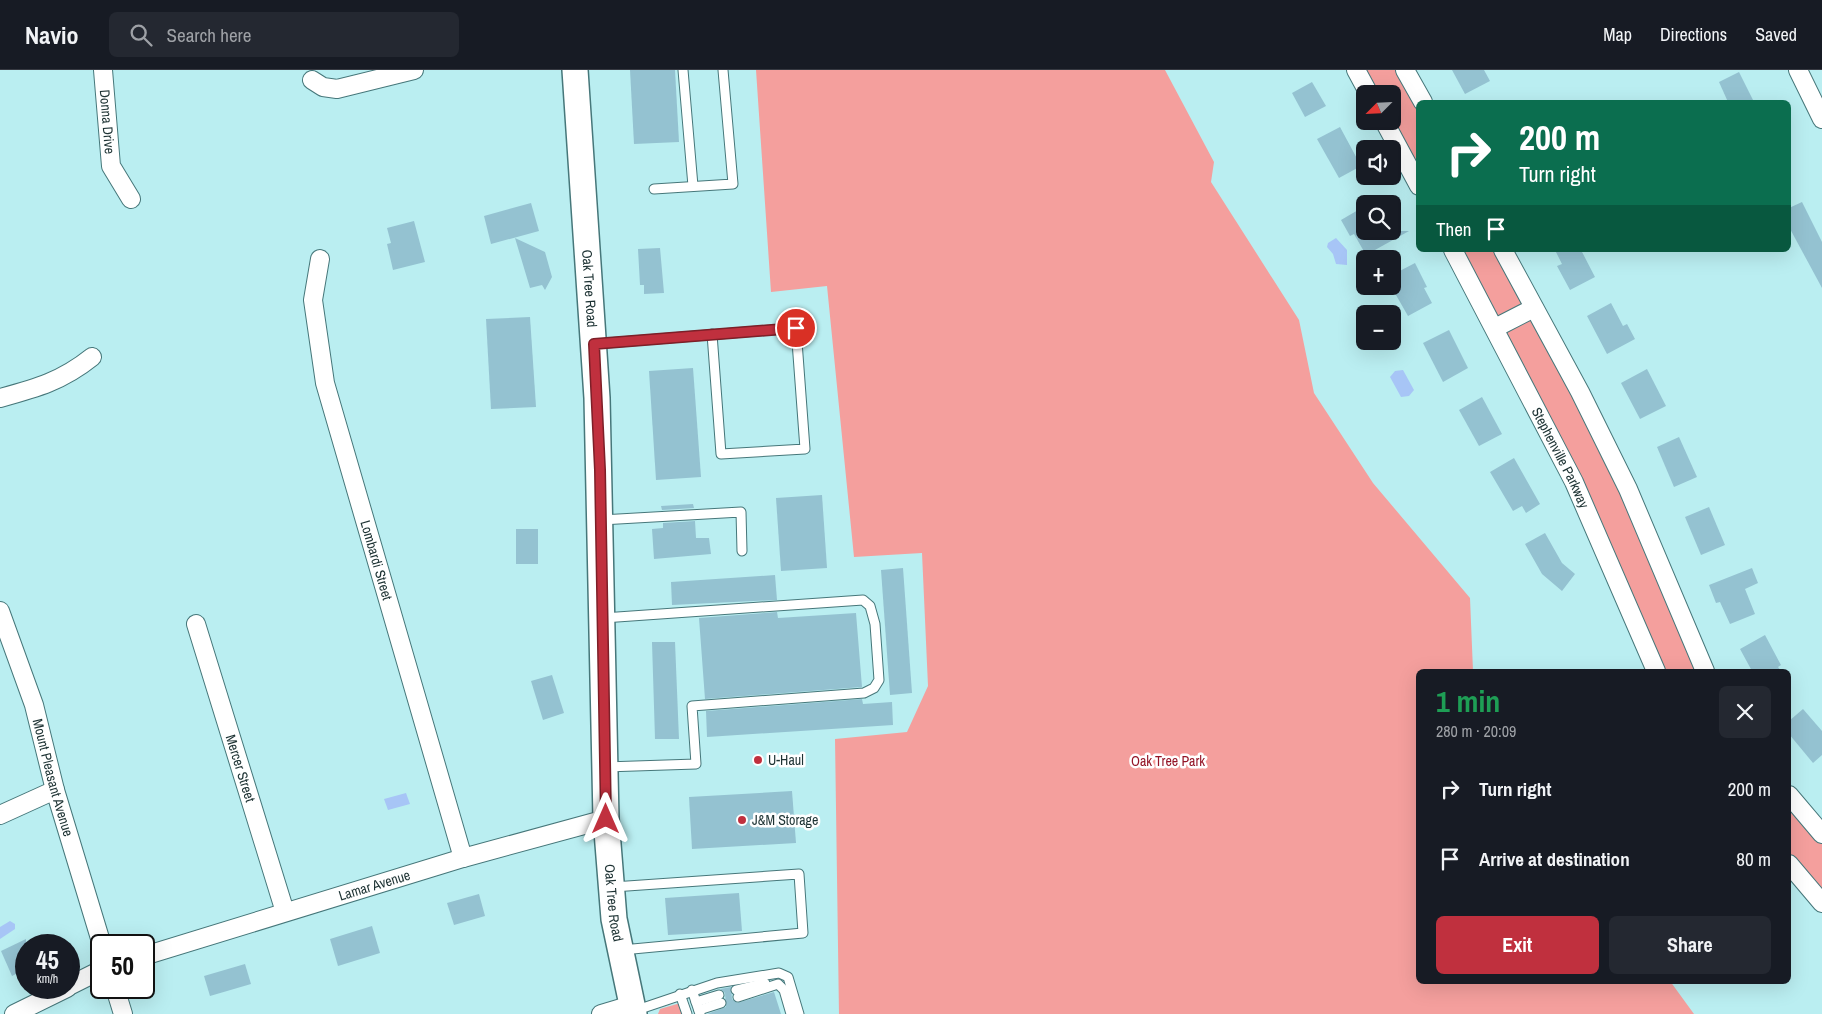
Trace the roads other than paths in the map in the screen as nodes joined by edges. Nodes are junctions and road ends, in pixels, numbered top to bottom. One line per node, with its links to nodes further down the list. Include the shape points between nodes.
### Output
1 (103, 70): 17 (street, Donna Drive, via 111,166)
2 (414, 70): 9 (street, via 337,89 323,87)
3 (576, 70): 24 (main road, Oak Tree Road)
4 (683, 70): 15 (lane)
5 (723, 70): 15 (lane, via 733,184)
6 (1356, 70): 10 (street)
7 (1405, 70): 11 (street)
8 (1798, 70): 12 (street)
9 (312, 80)
10 (1364, 85)
11 (1422, 100)
12 (1822, 120)
13 (1389, 130): 14 (street)
14 (1416, 180)
15 (693, 186): 16 (lane)
16 (654, 188)
17 (131, 199)
18 (1454, 252): 22 (street, Stephenville Parkway)
19 (1504, 252): 21 (street)
20 (320, 259): 40 (street, Lombardi Street, via 313,300 325,383)
21 (1534, 308): 22 (street); 33 (street, via 1628,489)
22 (1494, 328): 32 (street, Stephenville Parkway, via 1574,482)
23 (712, 334): 23 (lane, via 796,328 805,448 721,454); 24 (lane)
24 (594, 344): 27 (main road, Oak Tree Road)
25 (92, 356): 26 (street, via 73,372 49,384)
26 (0, 398)
27 (600, 520): 28 (lane, via 741,512); 30 (main road, Oak Tree Road)
28 (742, 551)
29 (0, 611): 35 (street, Mount Pleasant Avenue, via 34,705)
30 (603, 618): 34 (main road, Oak Tree Road); 34 (lane, via 863,600 870,606 875,624 879,680 874,688 864,693 692,706 696,764)
31 (196, 624): 44 (street, Mercer Street)
32 (1655, 669)
33 (1704, 669)
34 (605, 767): 38 (main road, Oak Tree Road)
35 (56, 790): 37 (street); 45 (street, Mount Pleasant Avenue)
36 (1791, 797): 39 (street)
37 (0, 815)
38 (606, 819): 40 (street, Lamar Avenue); 42 (main road, Oak Tree Road)
39 (1822, 834)
40 (463, 858): 44 (street, Lamar Avenue)
41 (1791, 866): 43 (street)
42 (611, 887): 46 (main road, Oak Tree Road); 46 (lane, via 799,874 803,933)
43 (1822, 902)
44 (285, 912): 47 (street, Lamar Avenue)
45 (99, 934)
46 (619, 951): 55 (main road, Oak Tree Road)
47 (155, 953)
48 (692, 990): 50 (lane); 54 (lane); 61 (lane, via 716,983 784,973 788,976)
49 (737, 993): 60 (lane, via 778,984 784,990)
50 (680, 994): 55 (lane); 59 (lane)
51 (44, 999): 56 (street)
52 (118, 999): 57 (street)
53 (720, 999): 54 (lane)
54 (698, 1009)
55 (632, 1010): 58 (street)
56 (14, 1014)
57 (123, 1014)
58 (601, 1014)
59 (687, 1014)
60 (791, 1014)
61 (799, 1014)

